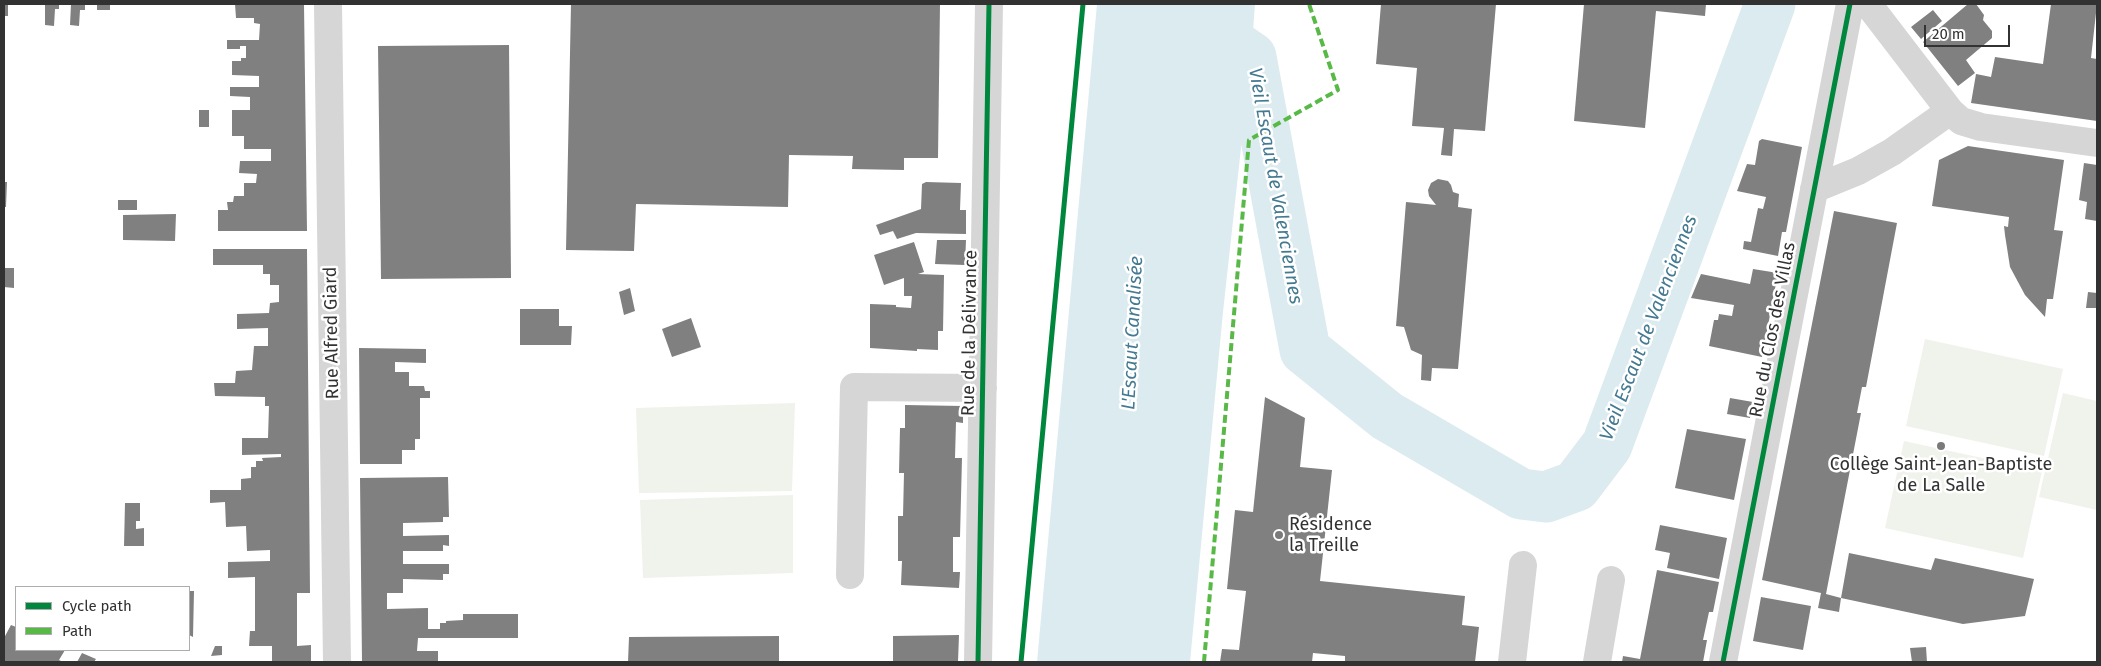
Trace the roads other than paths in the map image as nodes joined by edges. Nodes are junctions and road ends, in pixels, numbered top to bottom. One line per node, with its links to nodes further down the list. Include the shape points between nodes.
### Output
1 (328, 4): 12 (street, Rue Alfred Giard)
2 (988, 4): 8 (street, Rue de la Délivrance)
3 (1850, 4): 7 (street, Rue du Clos des Villas)
4 (1868, 4): 5 (street)
5 (1950, 111): 6 (street, via 1961,121 1980,127); 7 (street, via 1884,157)
6 (2097, 143)
7 (1814, 189): 16 (street, Rue du Clos des Villas)
8 (983, 388): 10 (street, via 854,387); 13 (street, Rue de la Délivrance)
9 (1523, 565): 14 (street)
10 (850, 575)
11 (1611, 580): 15 (street)
12 (337, 662)
13 (978, 662)
14 (1512, 662)
15 (1597, 662)
16 (1723, 662)

